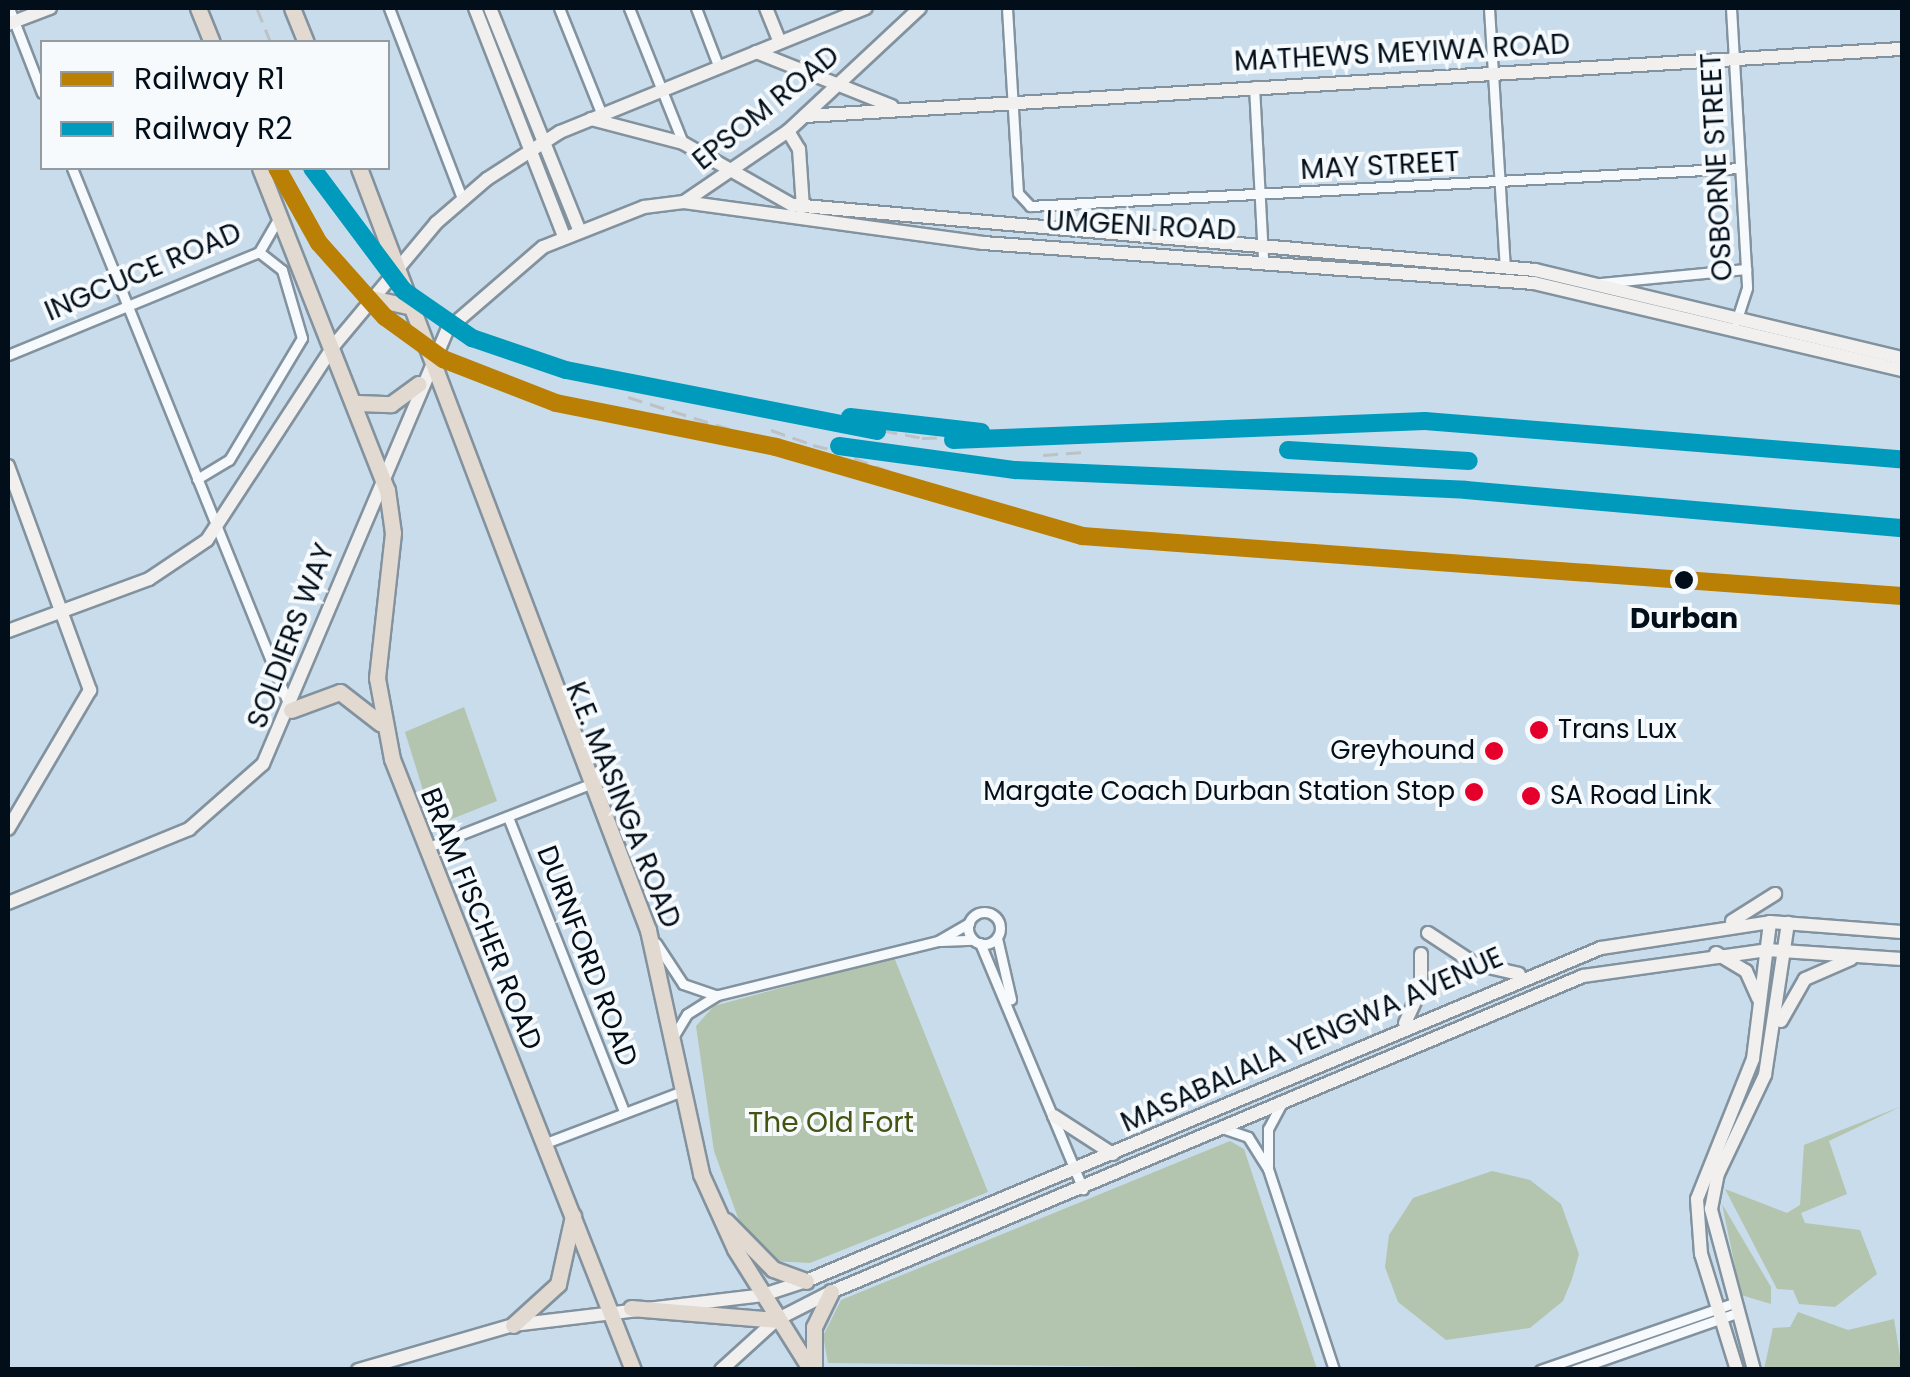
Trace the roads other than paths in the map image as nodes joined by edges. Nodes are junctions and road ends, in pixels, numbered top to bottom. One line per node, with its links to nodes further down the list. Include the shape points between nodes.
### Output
1 (9, 8): 18 (street)
2 (50, 8): 18 (main road)
3 (198, 8): 19 (highway)
4 (292, 8): 20 (highway)
5 (389, 8): 47 (street)
6 (475, 8): 21 (main road)
7 (490, 8): 21 (main road)
8 (559, 8): 35 (street)
9 (629, 8): 31 (street)
10 (696, 8): 26 (street)
11 (766, 8): 22 (main road)
12 (866, 8): 17 (main road)
13 (920, 8): 29 (main road, EPSOM ROAD)
14 (1007, 8): 32 (street)
15 (1489, 8): 27 (street)
16 (1731, 8): 25 (street, OSBORNE STREET)
17 (840, 12): 22 (main road)
18 (11, 23): 30 (street)
19 (211, 40)
20 (305, 40)
21 (496, 42): 37 (main road); 39 (main road)
22 (780, 42): 24 (main road)
23 (1902, 48): 25 (main road, MATHEWS MEYIWA ROAD)
24 (756, 52): 26 (main road); 29 (main road, MATHEWS MEYIWA ROAD)
25 (1734, 59): 27 (main road, MATHEWS MEYIWA ROAD); 40 (street, OSBORNE STREET)
26 (718, 68): 31 (main road)
27 (1493, 73): 28 (main road, MATHEWS MEYIWA ROAD); 45 (street)
28 (1254, 86): 32 (main road, MATHEWS MEYIWA ROAD); 46 (street)
29 (838, 87): 33 (main road, MATHEWS MEYIWA ROAD); 34 (main road, EPSOM ROAD)
30 (40, 88)
31 (663, 92): 35 (main road); 38 (street)
32 (1012, 100): 33 (main road, MATHEWS MEYIWA ROAD); 46 (street, MAY STREET, via 1024,204)
33 (905, 107): 34 (main road, MATHEWS MEYIWA ROAD)
34 (805, 116): 36 (main road, EPSOM ROAD)
35 (596, 117): 37 (main road); 38 (main road, UMGENI ROAD)
36 (788, 131): 44 (main road, EPSOM ROAD); 49 (main road, via 799,148)
37 (543, 141): 39 (main road); 52 (main road)
38 (683, 143): 44 (main road, UMGENI ROAD)
39 (530, 150): 47 (main road); 53 (main road)
40 (1740, 168): 45 (street, MAY STREET); 60 (street, OSBORNE STREET)
41 (73, 170): 63 (street)
42 (261, 170): 50 (highway)
43 (359, 170): 58 (highway)
44 (729, 174): 48 (main road, EPSOM ROAD); 49 (main road, UMGENI ROAD)
45 (1501, 182): 46 (street, MAY STREET); 59 (street)
46 (1259, 196): 57 (street)
47 (462, 198): 58 (main road)
48 (684, 202): 52 (main road, UMGENI ROAD); 55 (main road, UMGENI ROAD)
49 (803, 207): 51 (main road, UMGENI ROAD)
50 (280, 216): 56 (street, INGCUCE ROAD); 66 (highway)
51 (985, 224): 54 (main road, UMGENI ROAD); 55 (main road)
52 (579, 229): 53 (main road, UMGENI ROAD)
53 (564, 236): 69 (main road, UMGENI ROAD, via 468,304)
54 (1150, 242): 55 (main road, UMGENI ROAD); 57 (main road, UMGENI ROAD)
55 (983, 243)
56 (260, 252): 63 (street, INGCUCE ROAD); 75 (street, via 282,270 302,338 229,460)
57 (1262, 252): 59 (main road, UMGENI ROAD); 70 (main road, UMGENI ROAD, via 1552,285)
58 (398, 266): 62 (main road); 64 (highway)
59 (1506, 268): 61 (main road, UMGENI ROAD)
60 (1746, 268): 61 (street); 65 (street, OSBORNE STREET)
61 (1597, 284): 65 (main road, UMGENI ROAD)
62 (371, 298): 64 (highway); 66 (main road)
63 (128, 306): 67 (street, INGCUCE ROAD); 75 (street)
64 (412, 307): 69 (highway)
65 (1736, 321): 68 (main road, UMGENI ROAD)
66 (334, 344): 72 (highway); 76 (main road)
67 (8, 355)
68 (1902, 358)
69 (430, 364): 71 (main road, SOLDIERS WAY); 81 (highway, K.E. MASINGA ROAD)
70 (1902, 370)
71 (419, 384): 72 (highway, via 392,404); 74 (main road, SOLDIERS WAY)
72 (358, 404): 74 (highway, BRAM FISCHER ROAD)
73 (8, 466): 77 (main road)
74 (381, 470): 79 (main road, SOLDIERS WAY); 80 (highway, BRAM FISCHER ROAD, via 392,534 377,661)
75 (197, 479): 76 (street)
76 (217, 530): 77 (main road, via 166,570); 79 (street)
77 (62, 610): 78 (main road); 83 (main road, via 88,700)
78 (8, 631)
79 (291, 710): 80 (highway, via 340,692); 86 (main road, SOLDIERS WAY, via 263,764 208,816)
80 (382, 726): 84 (highway, BRAM FISCHER ROAD)
81 (588, 786): 82 (street); 91 (highway, K.E. MASINGA ROAD)
82 (508, 817): 84 (street); 112 (street, DURNFORD ROAD)
83 (8, 829)
84 (424, 849): 115 (highway, BRAM FISCHER ROAD)
85 (1775, 894): 90 (main road)
86 (8, 903)
87 (1770, 922): 88 (main road, MASABALALA YENGWA AVENUE); 90 (main road, MASABALALA YENGWA AVENUE); 97 (main road)
88 (1788, 923): 93 (main road, MASABALALA YENGWA AVENUE); 98 (main road)
89 (969, 924): 94 (street, via 993,914); 95 (street); 96 (street)
90 (1726, 925): 103 (main road, MASABALALA YENGWA AVENUE, via 1601,948)
91 (648, 930): 104 (street, via 683,984); 109 (highway, K.E. MASINGA ROAD)
92 (1428, 932): 103 (main road, via 1474,964)
93 (1902, 932)
94 (997, 938): 96 (street); 105 (street)
95 (938, 940): 96 (street); 104 (street)
96 (977, 942): 105 (street)
97 (1767, 950): 98 (main road, MASABALALA YENGWA AVENUE); 99 (main road, MASABALALA YENGWA AVENUE); 107 (main road)
98 (1782, 950): 101 (main road, MASABALALA YENGWA AVENUE); 108 (main road)
99 (1716, 953): 107 (main road, via 1753,981); 111 (main road, MASABALALA YENGWA AVENUE, via 1583,976)
100 (1421, 954): 106 (main road, via 1421,990)
101 (1864, 956): 102 (main road, MASABALALA YENGWA AVENUE); 108 (main road, via 1806,978)
102 (1902, 959)
103 (1525, 974): 106 (main road, MASABALALA YENGWA AVENUE)
104 (718, 995): 109 (street, via 687,1014)
105 (1012, 1007): 113 (street)
106 (1406, 1024): 116 (main road, MASABALALA YENGWA AVENUE)
107 (1758, 1035): 128 (main road, via 1696,1199)
108 (1774, 1038): 126 (main road, via 1713,1190 1716,1242)
109 (670, 1047): 110 (highway, K.E. MASINGA ROAD)
110 (677, 1093): 112 (street); 120 (highway, K.E. MASINGA ROAD)
111 (1282, 1103): 114 (main road, MASABALALA YENGWA AVENUE); 117 (street, via 1268,1129)
112 (624, 1111): 115 (street)
113 (1054, 1116): 116 (main road); 118 (street)
114 (1222, 1129): 117 (street, via 1242,1132); 119 (main road, MASABALALA YENGWA AVENUE)
115 (543, 1144): 121 (highway, BRAM FISCHER ROAD)
116 (1113, 1154): 118 (main road, MASABALALA YENGWA AVENUE)
117 (1268, 1170): 135 (street)
118 (1076, 1171): 119 (street); 122 (main road, MASABALALA YENGWA AVENUE)
119 (1083, 1189): 123 (main road, MASABALALA YENGWA AVENUE)
120 (716, 1212): 122 (highway, via 772,1269); 124 (highway, K.E. MASINGA ROAD)
121 (574, 1215): 127 (highway, BRAM FISCHER ROAD); 130 (highway, via 558,1284)
122 (806, 1281): 124 (main road, MASABALALA YENGWA AVENUE)
123 (831, 1292): 129 (main road, MASABALALA YENGWA AVENUE); 134 (highway, via 814,1327)
124 (763, 1294): 125 (main road, MASABALALA YENGWA AVENUE); 129 (highway, K.E. MASINGA ROAD)
125 (632, 1308): 127 (main road, MASABALALA YENGWA AVENUE); 129 (highway)
126 (1735, 1308): 128 (street); 139 (main road)
127 (612, 1310): 130 (main road, MASABALALA YENGWA AVENUE); 132 (highway, BRAM FISCHER ROAD)
128 (1719, 1313): 136 (street); 137 (street); 138 (main road)
129 (776, 1320): 133 (main road, MASABALALA YENGWA AVENUE); 134 (highway, K.E. MASINGA ROAD)
130 (513, 1325): 131 (main road, MASABALALA YENGWA AVENUE)
131 (358, 1370)
132 (633, 1370)
133 (721, 1370)
134 (812, 1370)
135 (1334, 1370)
136 (1540, 1370)
137 (1574, 1370)
138 (1737, 1370)
139 (1754, 1370)

